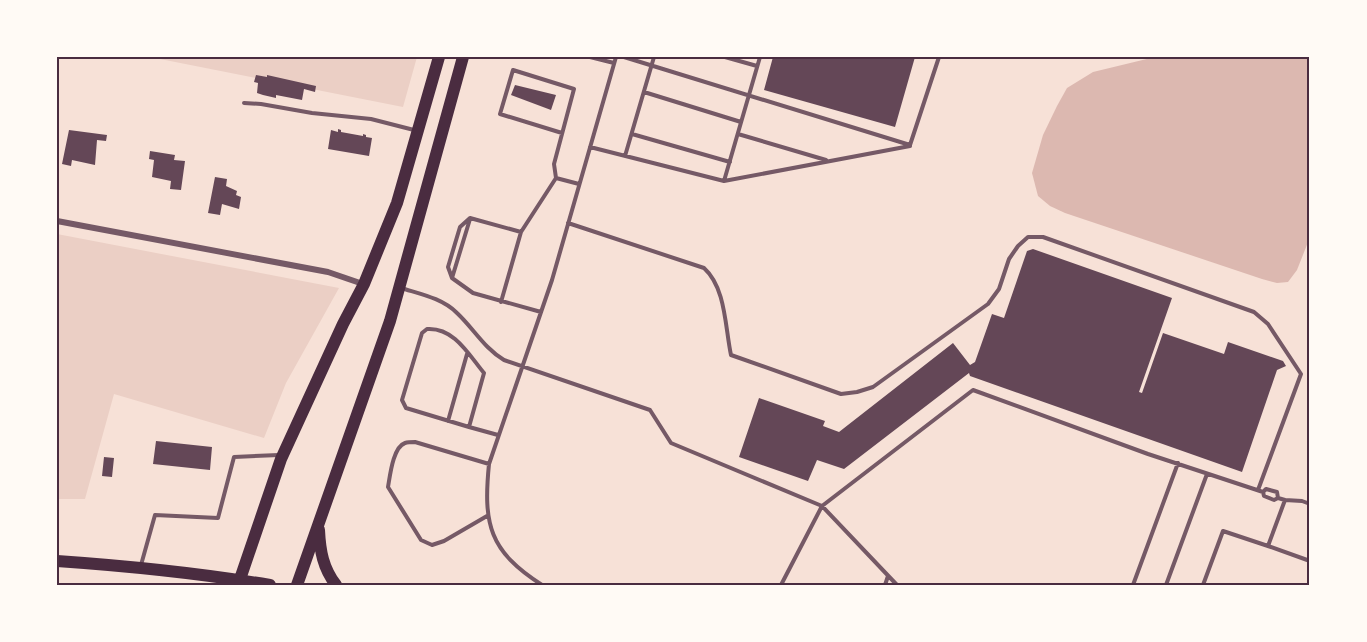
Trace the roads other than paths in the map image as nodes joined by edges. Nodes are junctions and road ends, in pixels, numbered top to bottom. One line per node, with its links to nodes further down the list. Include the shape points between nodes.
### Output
1 (439, 57): 17 (main road)
2 (463, 57): 33 (main road)
3 (590, 57): 10 (lane)
4 (616, 57): 10 (lane)
5 (624, 57): 11 (lane)
6 (654, 57): 11 (lane)
7 (725, 57): 12 (lane)
8 (760, 57): 12 (lane)
9 (939, 57): 21 (lane)
10 (614, 63): 22 (lane)
11 (651, 66): 13 (lane); 14 (lane)
12 (758, 66): 14 (lane)
13 (644, 92): 16 (lane); 19 (lane)
14 (749, 97): 16 (lane); 21 (lane)
15 (244, 103): 17 (lane, via 371,119)
16 (741, 122): 20 (lane)
17 (418, 131): 32 (main road, via 397,203)
18 (562, 133): 18 (lane, via 574,89 513,70 500,114); 26 (lane, via 554,164)
19 (632, 134): 23 (lane); 25 (lane)
20 (738, 134): 24 (lane); 25 (lane)
21 (910, 146): 24 (lane)
22 (590, 147): 23 (lane); 28 (lane)
23 (625, 156): 27 (lane)
24 (829, 161): 27 (lane)
25 (730, 162): 27 (lane)
26 (556, 178): 28 (lane); 31 (lane)
27 (724, 181)
28 (579, 184): 30 (lane)
29 (57, 221): 32 (street, via 328,272)
30 (568, 223): 35 (lane); 45 (lane, via 704,268 719,289 731,355 841,394 873,387 988,304 1018,246 1028,237 1043,237 1254,312 1268,324 1301,374)
31 (521, 232): 34 (lane); 34 (lane, via 470,218 460,227 448,267 452,278 473,292)
32 (364, 284): 41 (main road)
33 (400, 287): 37 (lane, via 448,306 490,352); 50 (main road)
34 (501, 302): 35 (lane)
35 (541, 312): 37 (lane)
36 (468, 354): 38 (lane); 38 (lane, via 453,336 427,329 422,333 403,404); 39 (lane, via 484,374)
37 (522, 366): 40 (lane); 48 (lane, via 650,410 671,443)
38 (448, 421): 39 (lane)
39 (469, 427): 40 (lane)
40 (498, 435): 43 (lane)
41 (283, 454): 54 (lane, via 234,457 218,518 155,514); 56 (main road)
42 (1178, 463): 44 (lane); 48 (lane, via 973,390); 64 (lane)
43 (489, 464): 49 (lane); 49 (lane, via 415,442 404,443 391,467 388,487 421,540 432,545)
44 (1207, 474): 45 (lane); 65 (lane)
45 (1260, 491): 46 (lane, via 1277,492 1278,498)
46 (1285, 500): 47 (lane); 51 (lane)
47 (1310, 504)
48 (822, 506): 55 (lane); 61 (lane)
49 (487, 516): 60 (lane, via 495,540 508,559)
50 (319, 523): 58 (main road); 59 (main road, via 320,551)
51 (1269, 546): 53 (lane); 66 (lane, via 1222,531)
52 (57, 561): 54 (main road)
53 (1310, 561)
54 (140, 566): 56 (main road)
55 (888, 576): 62 (lane); 63 (lane)
56 (239, 582): 57 (main road)
57 (270, 585)
58 (297, 585)
59 (336, 585)
60 (542, 585)
61 (781, 585)
62 (885, 585)
63 (897, 585)
64 (1133, 585)
65 (1166, 585)
66 (1203, 585)

